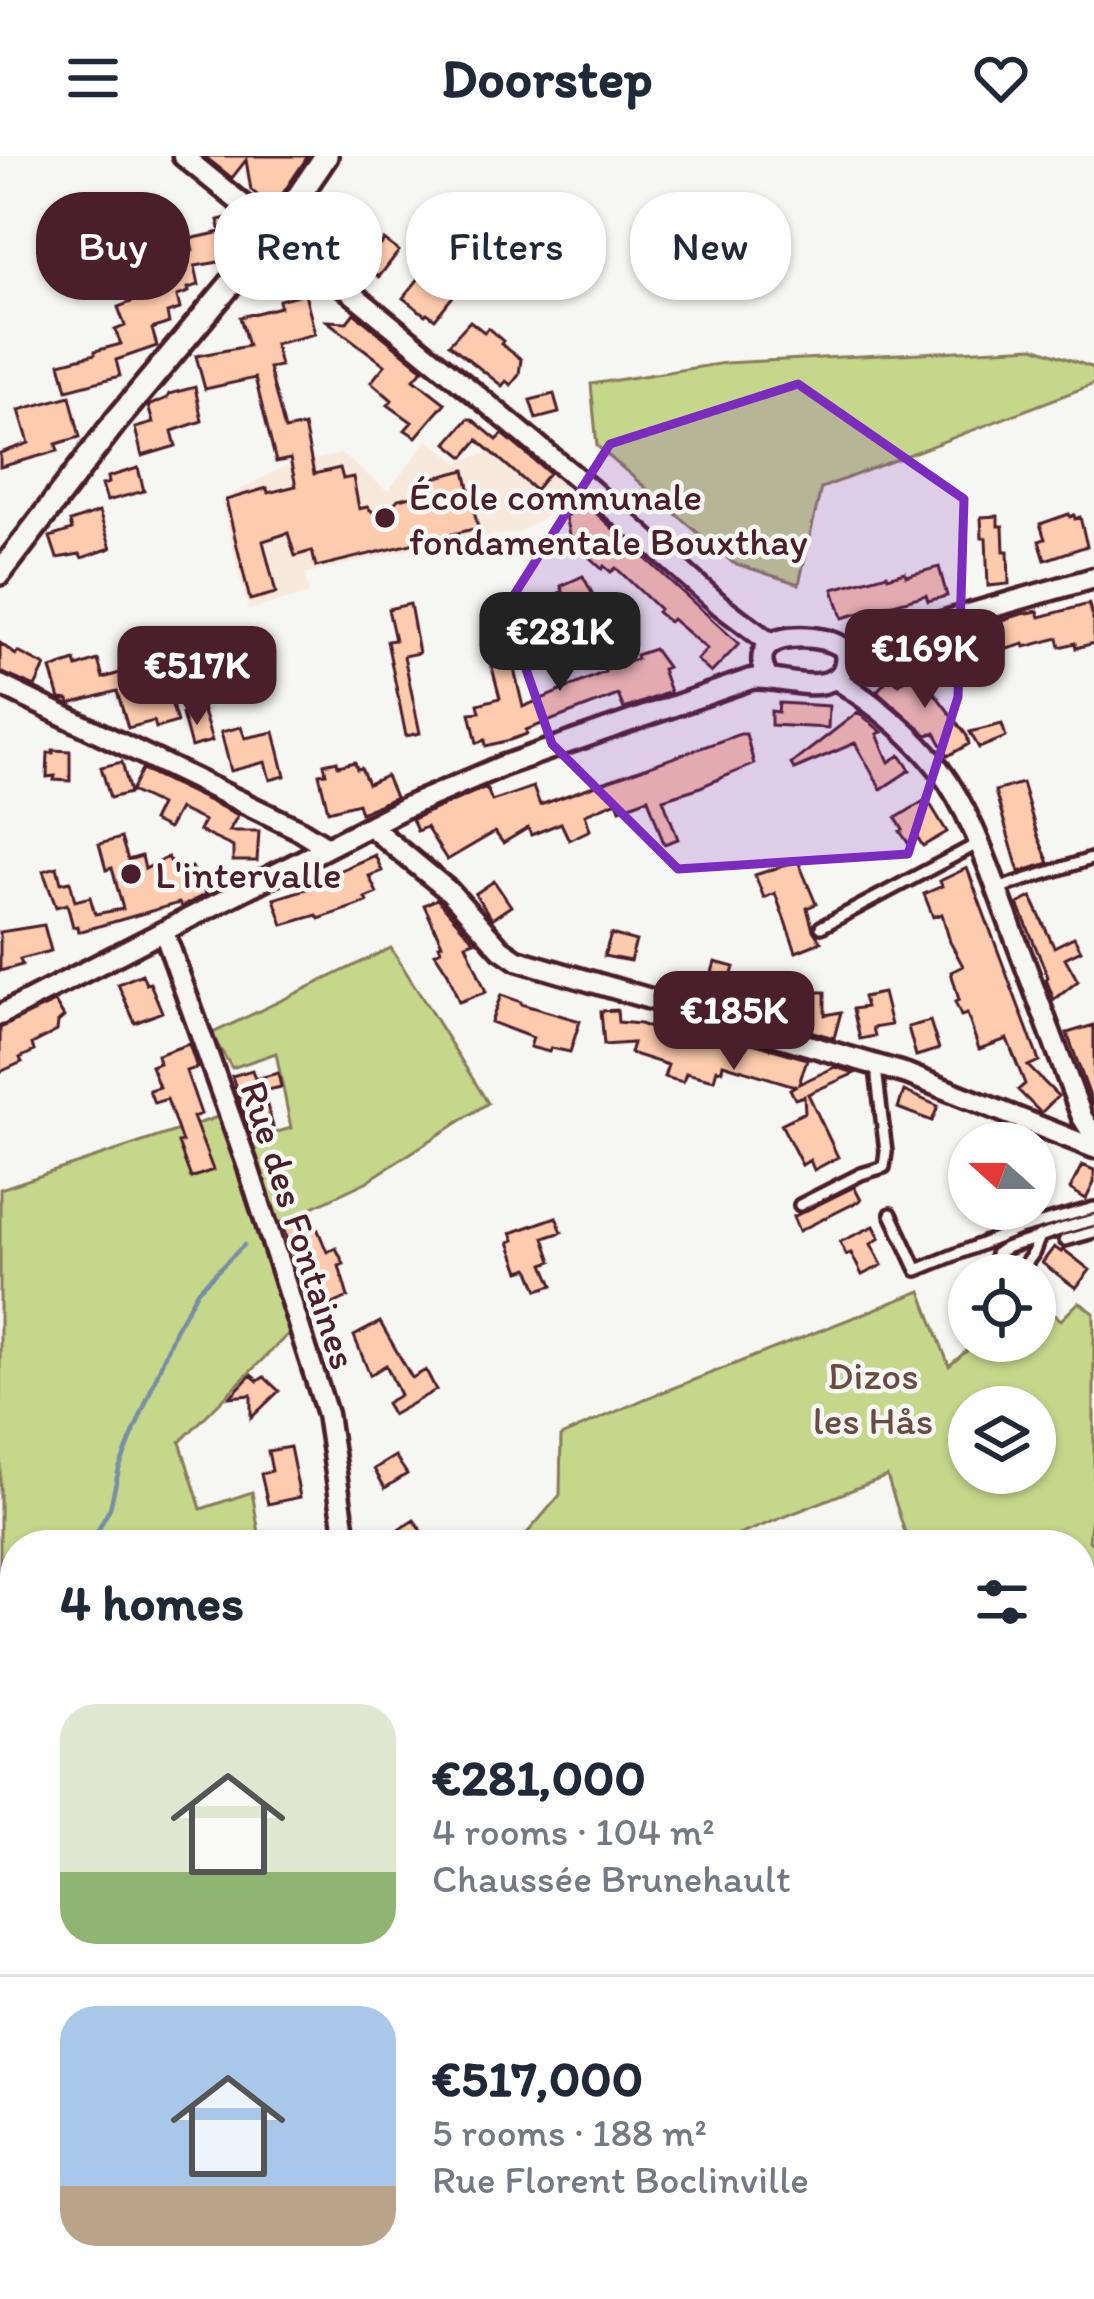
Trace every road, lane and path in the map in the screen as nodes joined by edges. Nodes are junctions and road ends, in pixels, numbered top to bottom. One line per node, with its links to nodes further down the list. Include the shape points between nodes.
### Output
1 (183, 156): 3 (street)
2 (326, 156): 4 (street)
3 (227, 192)
4 (302, 192)
5 (217, 300): 7 (street)
6 (359, 300): 9 (street)
7 (0, 573)
8 (1093, 581): 10 (street)
9 (770, 643): 10 (street, via 822,640); 11 (street, via 762,659)
10 (844, 650): 12 (street)
11 (766, 676): 12 (street); 14 (street, via 502,766)
12 (836, 679): 15 (street, via 939,769)
13 (0, 685): 16 (street)
14 (370, 826): 16 (street); 22 (street, via 517,960)
15 (979, 844): 18 (street); 19 (lane)
16 (327, 847): 20 (street)
17 (1094, 858): 18 (lane)
18 (996, 889): 23 (street)
19 (820, 927)
20 (164, 932): 21 (street); 34 (street, Rue des Fontaines, via 327,1414)
21 (0, 1015)
22 (878, 1065): 24 (street); 25 (lane, via 884,1167)
23 (1094, 1136)
24 (1094, 1148)
25 (800, 1204)
26 (1094, 1208): 27 (lane, via 917,1270)
27 (890, 1214)
28 (1094, 1220): 30 (lane)
29 (1094, 1232): 31 (lane)
30 (1040, 1236): 32 (lane); 33 (lane)
31 (1065, 1240)
32 (996, 1254)
33 (1033, 1254)
34 (345, 1530)

